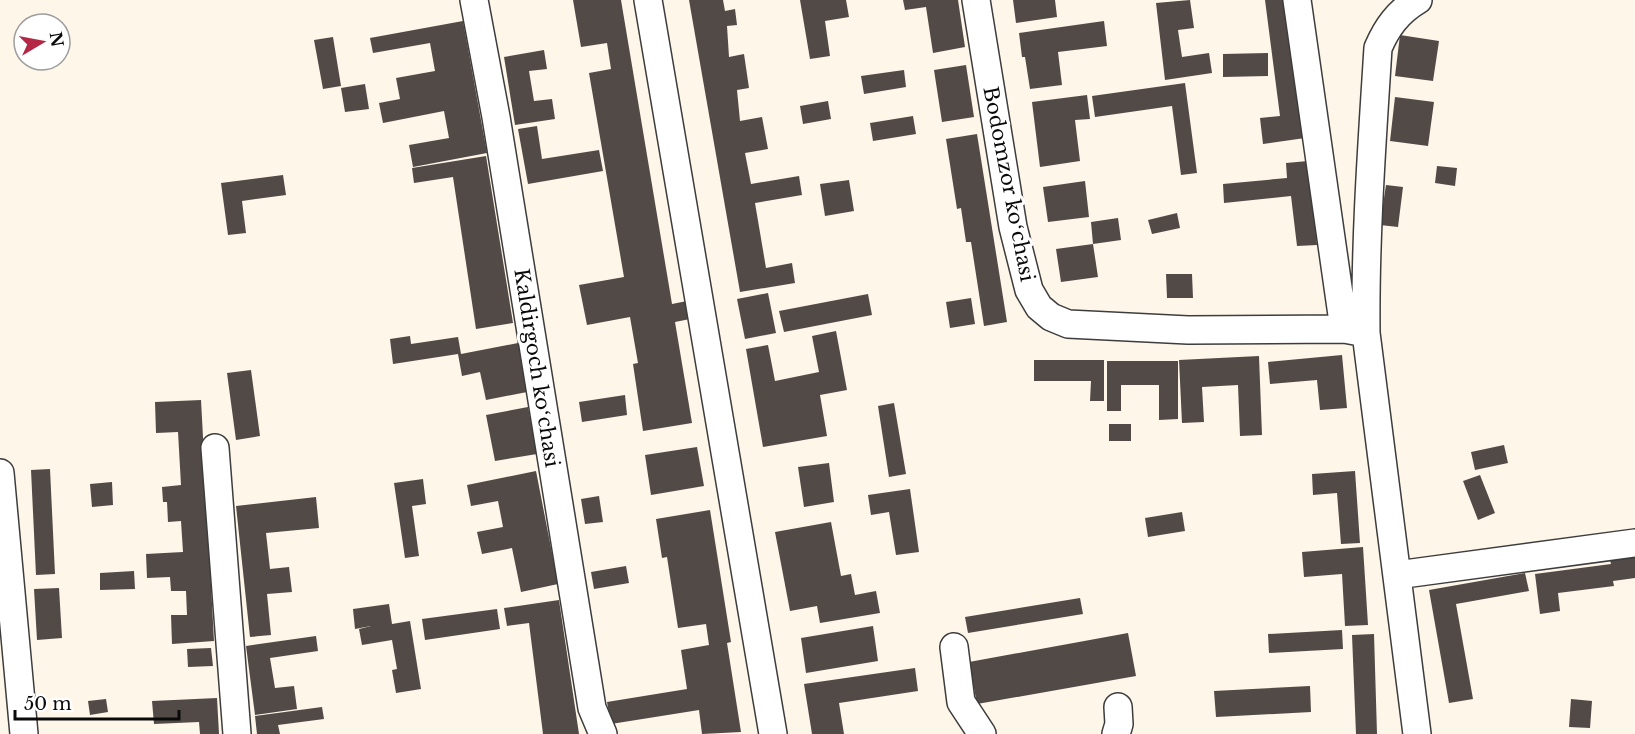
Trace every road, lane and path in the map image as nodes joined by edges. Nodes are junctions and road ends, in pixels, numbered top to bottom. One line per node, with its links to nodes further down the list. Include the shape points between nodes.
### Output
1 (474, 0): 15 (street, Kaldirgoch koʻchasi, via 592,708)
2 (648, 0): 16 (street)
3 (976, 0): 6 (street, Bodomzor koʻchasi, via 1013,227 1029,290 1039,307 1068,324 1188,330)
4 (1297, 0): 6 (street)
5 (1418, 0): 6 (street, via 1387,28 1378,48)
6 (1355, 331): 10 (street)
7 (215, 448): 14 (street)
8 (0, 473): 13 (street)
9 (1635, 543): 10 (street)
10 (1397, 575): 19 (street)
11 (954, 647): 17 (street, via 961,702)
12 (1118, 707): 18 (street)
13 (24, 734)
14 (237, 734)
15 (603, 734)
16 (773, 734)
17 (982, 734)
18 (1116, 734)
19 (1417, 734)

